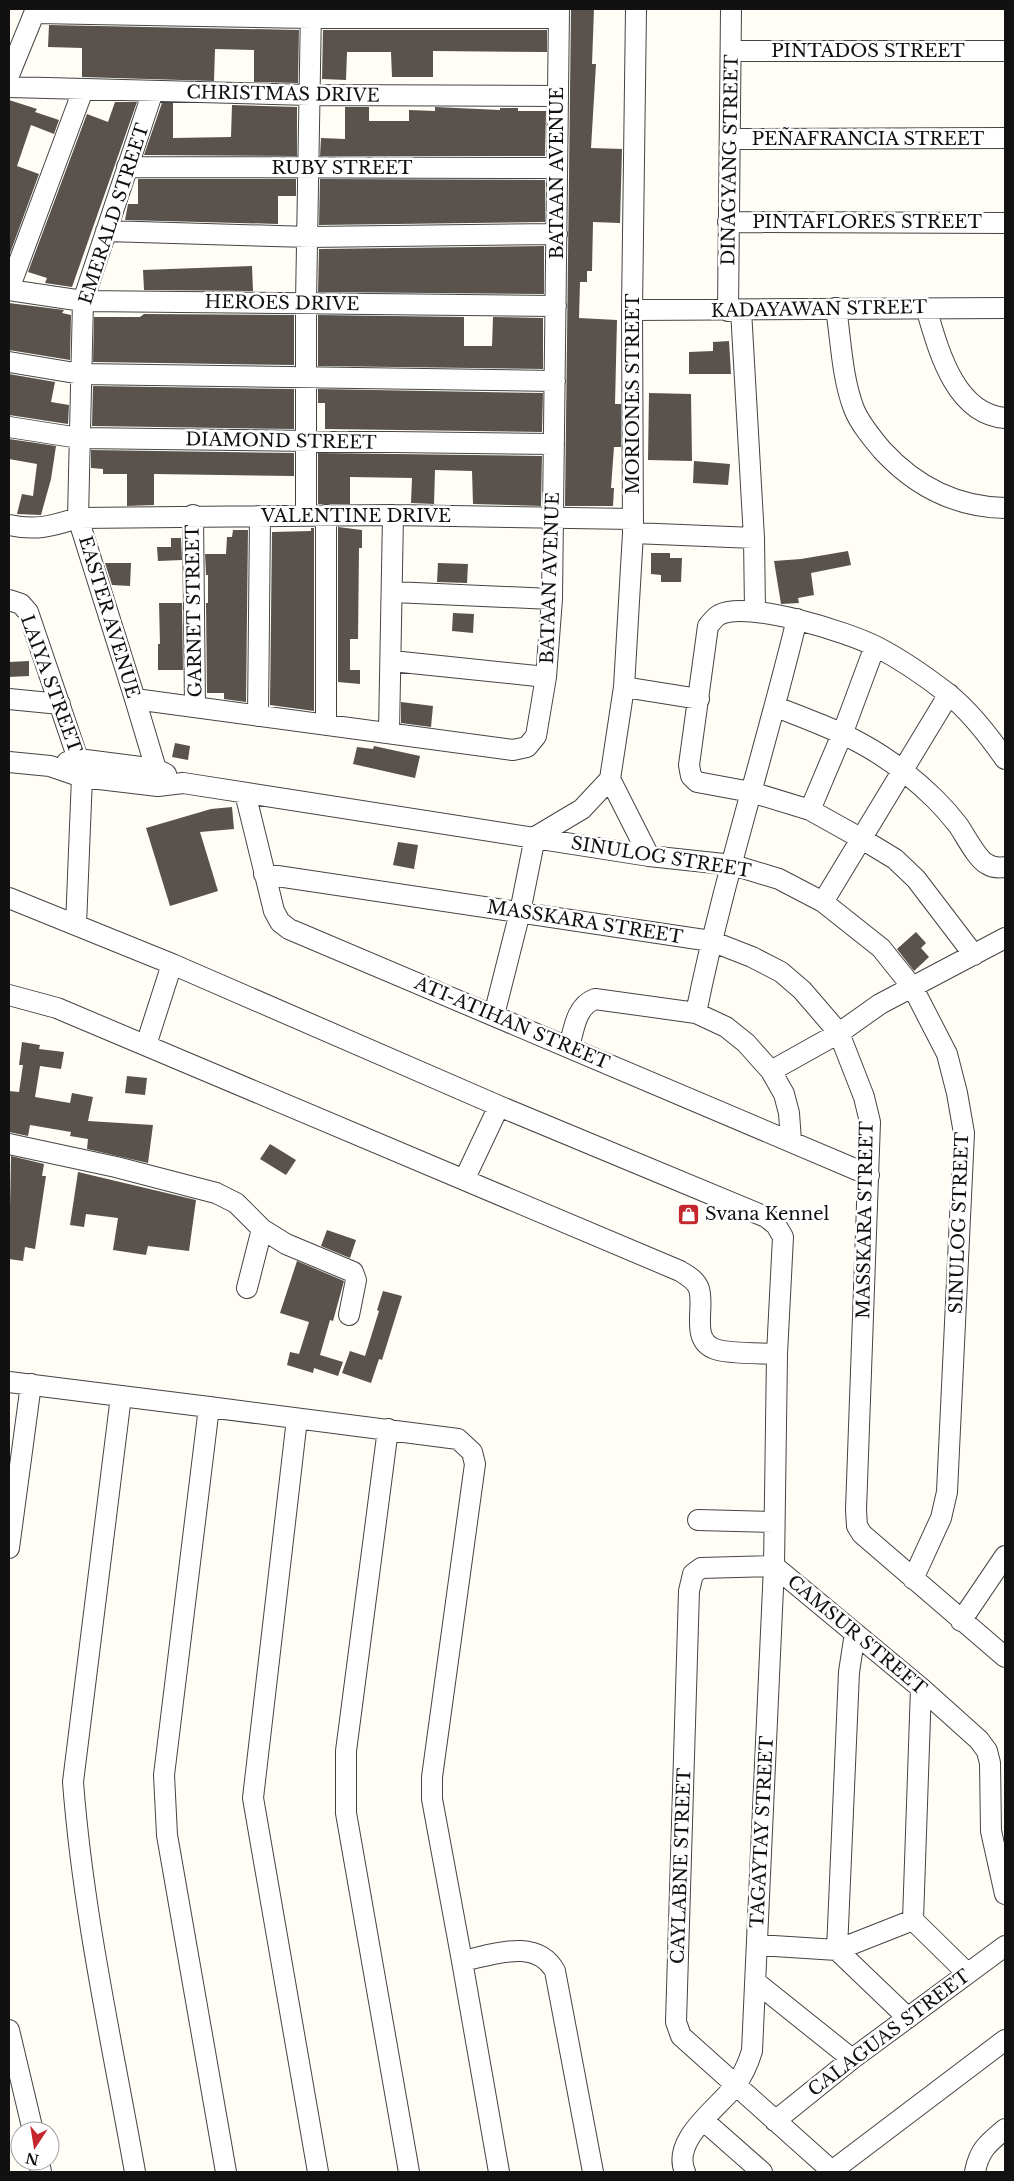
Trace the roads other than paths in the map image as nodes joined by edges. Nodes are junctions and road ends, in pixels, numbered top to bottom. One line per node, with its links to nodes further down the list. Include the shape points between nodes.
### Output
1 (636, 9): 31 (street, MORIONES STREET)
2 (731, 9): 6 (street, DINAGYANG STREET)
3 (35, 11): 4 (street); 8 (street)
4 (311, 13): 5 (street); 12 (street)
5 (559, 13): 13 (street, BATAAN AVENUE)
6 (731, 51): 7 (street, PINTADOS STREET); 15 (street, DINAGYANG STREET)
7 (1005, 51)
8 (9, 75)
9 (9, 87): 10 (street, CHRISTMAS DRIVE)
10 (83, 90): 11 (street, CHRISTMAS DRIVE); 24 (street)
11 (153, 92): 12 (street, CHRISTMAS DRIVE); 16 (street, EMERALD STREET)
12 (309, 95): 13 (street, CHRISTMAS DRIVE); 17 (street)
13 (558, 96): 18 (street, BATAAN AVENUE)
14 (1005, 138): 15 (street, PEÑAFRANCIA STREET)
15 (731, 139): 19 (street, DINAGYANG STREET)
16 (127, 167): 17 (street, RUBY STREET); 21 (street, EMERALD STREET)
17 (309, 168): 18 (street, RUBY STREET); 23 (street)
18 (557, 168): 22 (street, BATAAN AVENUE)
19 (728, 222): 20 (street, PINTAFLORES STREET); 32 (street, DINAGYANG STREET)
20 (1005, 223)
21 (106, 231): 23 (street); 25 (street, EMERALD STREET)
22 (557, 234): 23 (street); 27 (street, BATAAN AVENUE)
23 (309, 237): 26 (street)
24 (9, 289): 25 (street, HEROES DRIVE)
25 (83, 301): 26 (street, HEROES DRIVE); 34 (street, EMERALD STREET)
26 (306, 303): 27 (street, HEROES DRIVE); 35 (street)
27 (556, 306): 36 (street, BATAAN AVENUE)
28 (836, 308): 29 (street, KADAYAWAN STREET); 32 (street, KADAYAWAN STREET); 42 (street, via 847,382 855,410 873,440 900,469 933,492 966,504)
29 (926, 308): 30 (street, KADAYAWAN STREET); 37 (street, via 942,361 961,391 978,409 994,417)
30 (1005, 308)
31 (632, 310): 32 (street, KADAYAWAN STREET); 50 (street, MORIONES STREET)
32 (734, 310): 51 (street, DINAGYANG STREET)
33 (9, 362): 34 (street)
34 (81, 374): 35 (street); 39 (street, EMERALD STREET)
35 (306, 377): 36 (street); 40 (street)
36 (555, 381): 41 (street, BATAAN AVENUE)
37 (1005, 418)
38 (9, 427): 39 (street, DIAMOND STREET)
39 (79, 438): 40 (street, DIAMOND STREET); 47 (street, EMERALD STREET)
40 (306, 442): 41 (street, DIAMOND STREET); 43 (street)
41 (554, 444): 48 (street, BATAAN AVENUE)
42 (1005, 508)
43 (316, 515): 44 (street, VALENTINE DRIVE); 46 (street, VALENTINE DRIVE); 69 (street)
44 (393, 515): 48 (street, VALENTINE DRIVE); 52 (street)
45 (193, 516): 46 (street, VALENTINE DRIVE); 47 (street, VALENTINE DRIVE); 66 (street, GARNET STREET)
46 (260, 516): 68 (street)
47 (78, 518): 49 (street, EASTER AVENUE, via 30,530); 64 (street, EASTER AVENUE)
48 (552, 518): 50 (street, VALENTINE DRIVE); 53 (street, BATAAN AVENUE)
49 (9, 525)
50 (633, 526): 51 (street, VALENTINE DRIVE); 60 (street, MORIONES STREET)
51 (754, 538): 55 (street, DINAGYANG STREET)
52 (393, 592): 53 (street); 58 (street)
53 (552, 599): 59 (street, BATAAN AVENUE)
54 (9, 600): 65 (street, LAIYA STREET, via 21,604 28,612)
55 (755, 610): 56 (street); 62 (street, via 718,615 708,626)
56 (797, 619): 57 (street); 67 (street)
57 (875, 646): 61 (street); 71 (street)
58 (392, 661): 59 (street); 70 (street)
59 (546, 677): 70 (street, BATAAN AVENUE, via 536,736 528,746 513,750)
60 (624, 687): 62 (street); 77 (street, MORIONES STREET)
61 (949, 694): 72 (street); 75 (street)
62 (699, 698): 78 (street, via 689,765 691,776 697,782)
63 (9, 699): 65 (street)
64 (135, 699): 66 (street, BATAAN AVENUE); 76 (street, EASTER AVENUE)
65 (60, 704): 74 (street, LAIYA STREET)
66 (195, 707): 68 (street, BATAAN AVENUE)
67 (776, 707): 71 (street); 78 (street)
68 (258, 716): 69 (street, BATAAN AVENUE)
69 (326, 725): 70 (street, BATAAN AVENUE)
70 (389, 732)
71 (843, 732): 75 (street); 80 (street)
72 (1005, 759)
73 (9, 762): 74 (street)
74 (80, 768): 76 (street); 90 (street)
75 (904, 770): 82 (street); 85 (street, via 947,813 985,864 994,868)
76 (157, 777): 79 (street, SINULOG STREET)
77 (610, 779): 81 (street, via 582,809); 83 (street)
78 (751, 792): 80 (street); 84 (street)
79 (245, 793): 81 (street, SINULOG STREET); 86 (street, ATI-ATIHAN STREET)
80 (810, 810): 82 (street)
81 (535, 838): 83 (street, SINULOG STREET); 89 (street)
82 (862, 839): 88 (street); 93 (street, via 895,859 916,879)
83 (649, 856): 84 (street, SINULOG STREET)
84 (733, 865): 88 (street, SINULOG STREET, via 779,878); 92 (street)
85 (1005, 867)
86 (264, 874): 89 (street, MASSKARA STREET); 98 (street, ATI-ATIHAN STREET, via 274,911 288,929)
87 (9, 898): 90 (street, CAMSUR STREET)
88 (823, 902): 95 (street, SINULOG STREET, via 881,948)
89 (520, 912): 92 (street, MASSKARA STREET); 98 (street)
90 (76, 925): 94 (street, CAMSUR STREET)
91 (1005, 938): 93 (street)
92 (711, 941): 97 (street); 99 (street, MASSKARA STREET, via 781,972 802,990)
93 (974, 955): 95 (street)
94 (172, 964): 100 (street); 103 (street, CAMSUR STREET)
95 (913, 988): 99 (street, via 880,1004); 123 (street, SINULOG STREET, via 947,1054 964,1133 947,1492 941,1518)
96 (9, 995): 100 (street, via 57,1008)
97 (696, 1013): 101 (street, via 595,999 586,1002 579,1014); 102 (street, via 726,1028)
98 (494, 1015): 101 (street, ATI-ATIHAN STREET)
99 (839, 1033): 102 (street); 106 (street, MASSKARA STREET, via 864,1097 870,1122)
100 (146, 1045): 107 (street)
101 (569, 1047): 104 (street, ATI-ATIHAN STREET)
102 (771, 1071): 104 (street, via 790,1113)
103 (499, 1106): 107 (street); 111 (street, CAMSUR STREET, via 766,1217 776,1225 783,1237)
104 (791, 1141): 106 (street, ATI-ATIHAN STREET)
105 (9, 1144): 108 (street, via 216,1193 236,1203)
106 (869, 1175): 123 (street, MASSKARA STREET, via 857,1526)
107 (465, 1178): 111 (street, via 680,1271 694,1280 700,1290 700,1332 704,1343 715,1349)
108 (262, 1229): 109 (street); 110 (street, via 286,1244 353,1272 356,1280)
109 (247, 1288)
110 (349, 1315)
111 (777, 1354): 119 (street, CAMSUR STREET)
112 (9, 1382): 113 (street)
113 (31, 1384): 114 (street); 120 (street)
114 (120, 1396): 115 (street); 145 (street, via 73,1782 77,1838)
115 (209, 1407): 116 (street); 146 (street, via 164,1775 164,1809)
116 (297, 1419): 117 (street); 147 (street, via 253,1798)
117 (388, 1429): 133 (street, via 458,1439 472,1452 475,1464 432,1777 432,1799); 148 (street, via 345,1785 346,1813)
118 (698, 1520): 119 (street)
119 (774, 1522): 122 (street, CAMSUR STREET)
120 (9, 1548)
121 (1005, 1556): 124 (street)
122 (774, 1566): 125 (street, CAMSUR STREET); 130 (street, TAGAYTAY STREET); 140 (street, CAYLABNE STREET, via 701,1568 693,1574 689,1591 676,2022 681,2036)
123 (913, 1579): 124 (street, MASSKARA STREET)
124 (961, 1621): 126 (street, MASSKARA STREET)
125 (855, 1633): 127 (street, CAMSUR STREET); 132 (street, via 849,1672)
126 (1005, 1657)
127 (921, 1688): 128 (street, CAMSUR STREET, via 987,1751 991,1832); 129 (street)
128 (1005, 1894)
129 (913, 1920): 132 (street); 134 (street)
130 (757, 1945): 132 (street); 135 (street, TAGAYTAY STREET)
131 (1005, 1946): 134 (street, CALAGUAS STREET)
132 (837, 1950): 136 (street)
133 (462, 1961): 149 (street); 150 (street, via 522,1950 538,1952 550,1961 555,1970)
134 (967, 1973): 136 (street, CALAGUAS STREET)
135 (757, 1982): 139 (street); 140 (street, TAGAYTAY STREET, via 752,2051 747,2067)
136 (908, 2018): 139 (street, CALAGUAS STREET)
137 (9, 2030): 142 (street)
138 (1005, 2040): 153 (street)
139 (852, 2060): 143 (street, CALAGUAS STREET)
140 (732, 2088): 141 (street, TAGAYTAY STREET); 143 (street, CAYLABNE STREET)
141 (706, 2116): 151 (street, TAGAYTAY STREET, via 685,2144 681,2164); 152 (street)
142 (31, 2121)
143 (775, 2121): 153 (street, CAYLABNE STREET)
144 (1005, 2130): 154 (street, via 985,2145)
145 (135, 2172)
146 (226, 2172)
147 (318, 2172)
148 (409, 2172)
149 (499, 2172)
150 (593, 2172)
151 (685, 2172)
152 (762, 2172)
153 (832, 2172)
154 (975, 2172)

